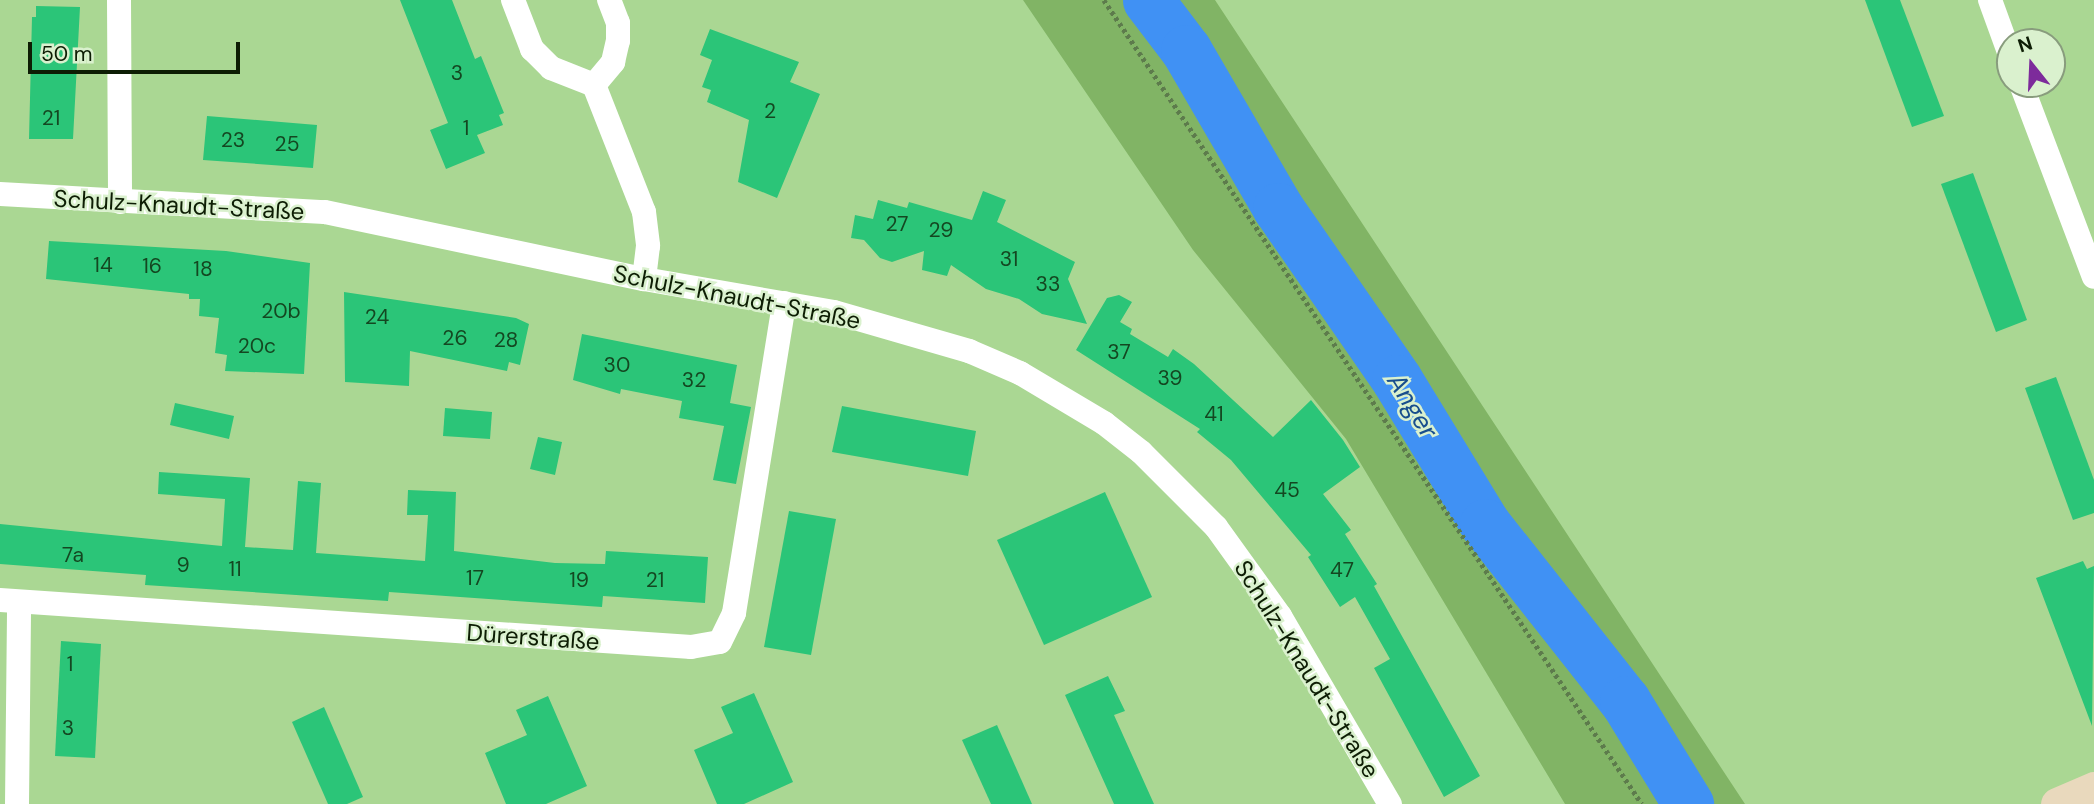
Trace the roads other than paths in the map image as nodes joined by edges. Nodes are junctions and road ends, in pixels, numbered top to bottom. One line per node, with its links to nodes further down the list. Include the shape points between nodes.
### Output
1 (119, 0): 9 (street)
2 (513, 0): 6 (street, via 532,49 572,80)
3 (609, 0): 6 (street, via 618,23 618,41 613,62)
4 (1990, 0): 5 (street)
5 (2000, 28)
6 (594, 85): 11 (street, via 644,212 649,246)
7 (2026, 98): 10 (street)
8 (0, 194): 9 (street, Schulz-Knaudt-Straße)
9 (120, 202): 11 (street, Schulz-Knaudt-Straße, via 325,212)
10 (2094, 277)
11 (644, 279): 12 (street, Schulz-Knaudt-Straße)
12 (784, 303): 13 (street, Dürerstraße, via 734,613 720,642 691,647); 16 (street, Schulz-Knaudt-Straße, via 834,312 969,352 1067,399 1141,452 1216,527 1250,572)
13 (9, 601): 15 (street)
14 (2094, 788): 17 (main road)
15 (17, 804)
16 (1389, 804)
17 (2057, 804)

